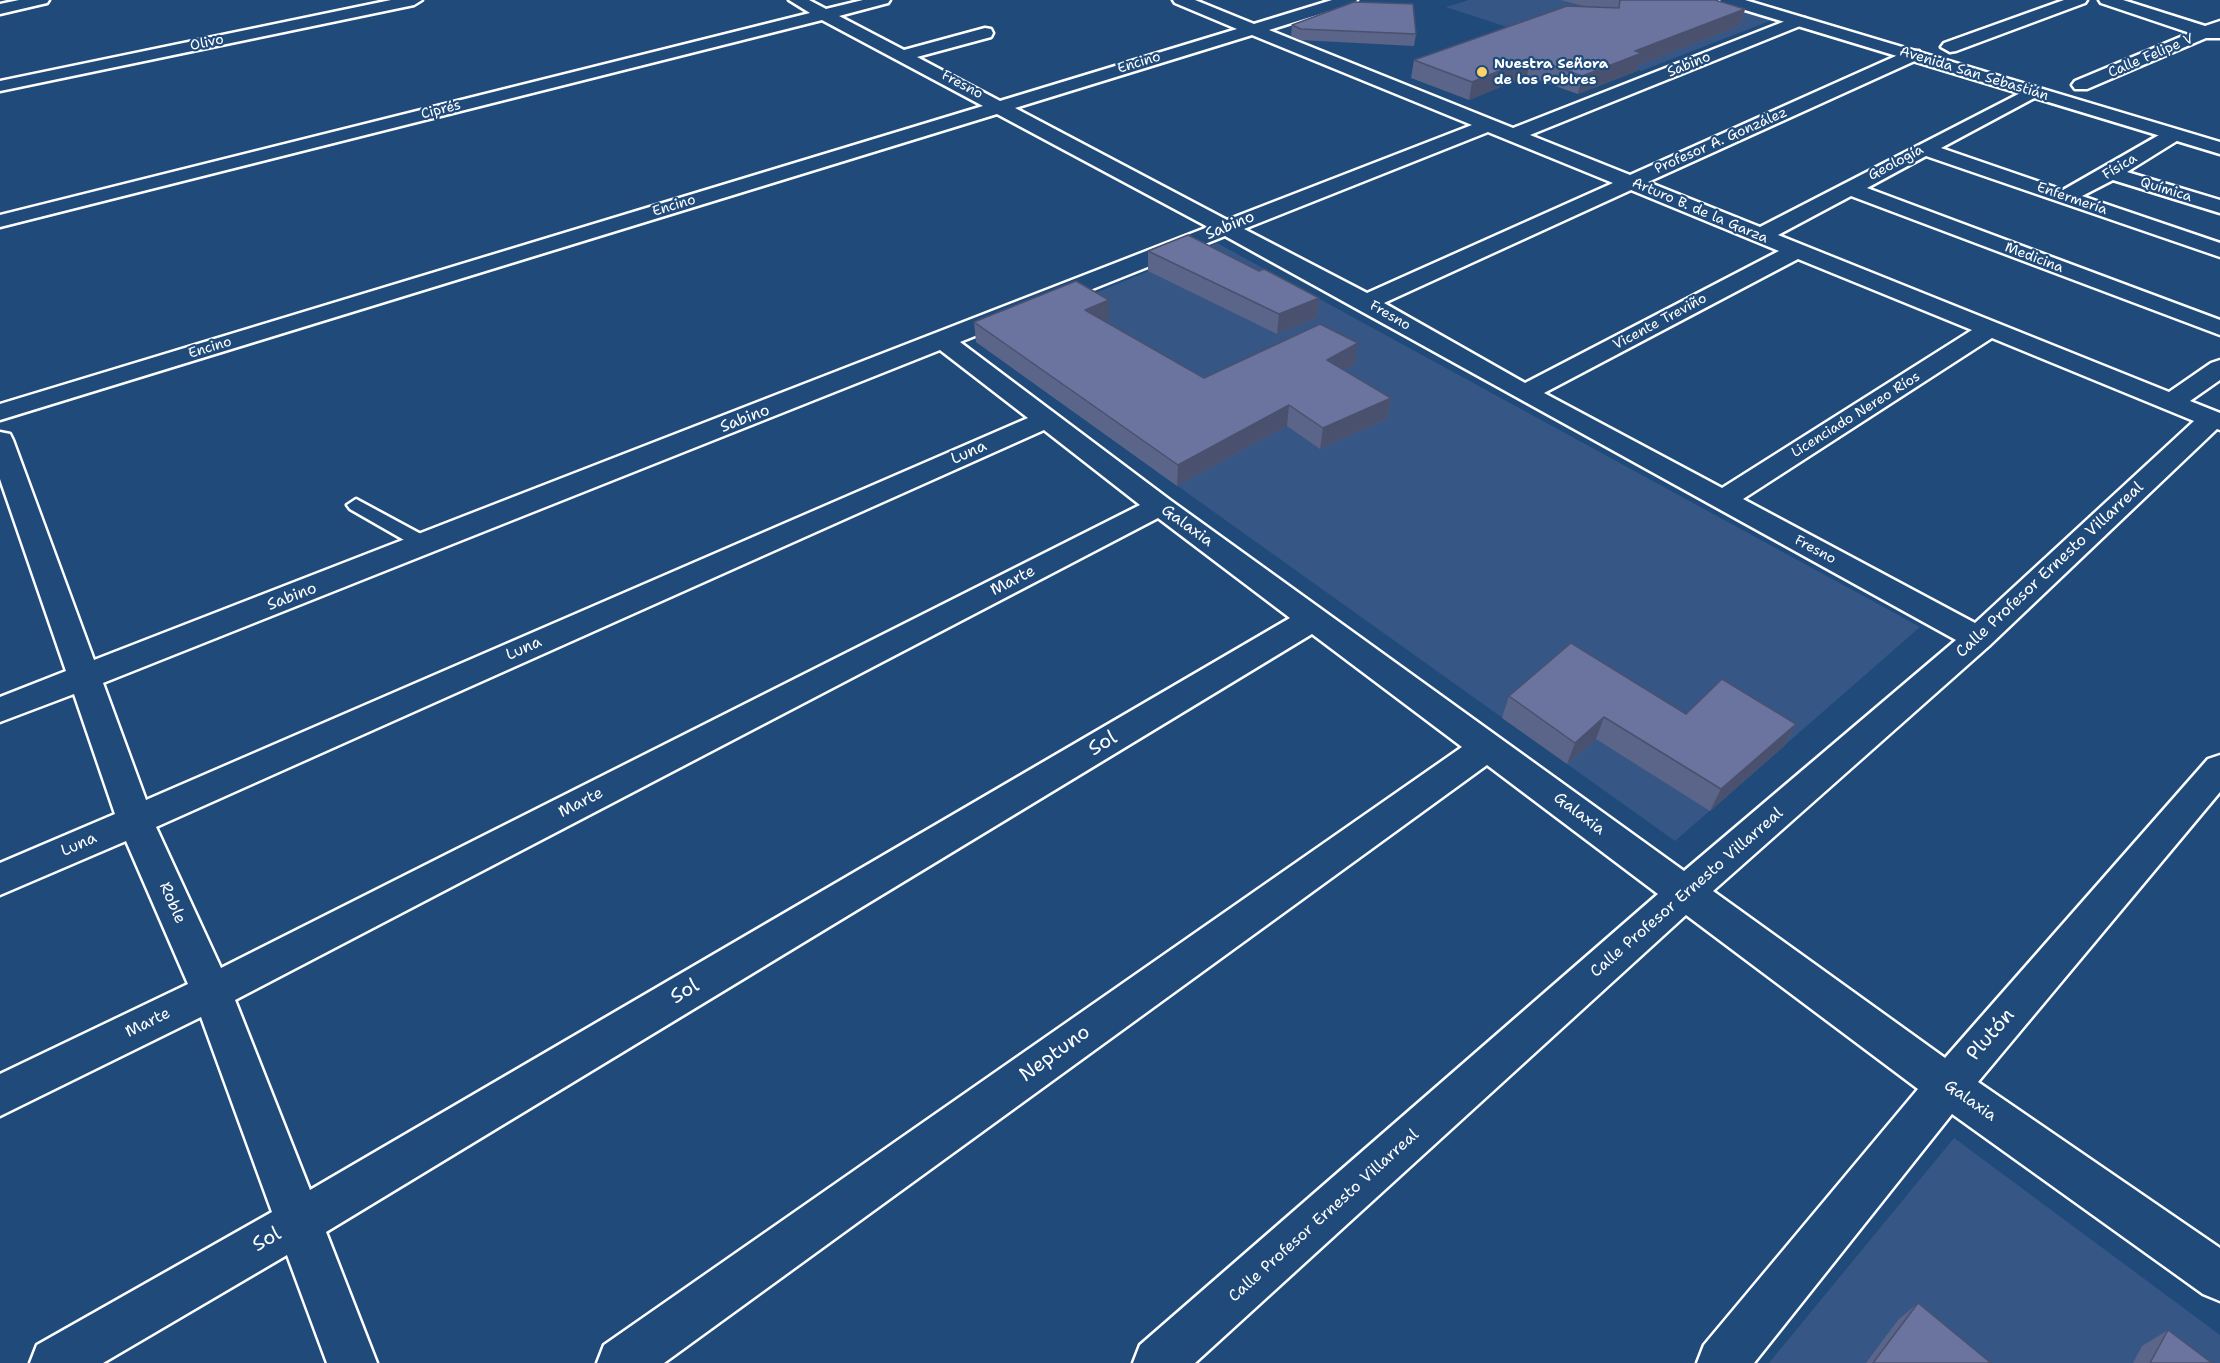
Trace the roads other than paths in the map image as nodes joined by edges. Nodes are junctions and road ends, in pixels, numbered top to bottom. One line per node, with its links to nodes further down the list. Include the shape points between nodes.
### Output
1 (41, 0): 11 (street)
2 (414, 0): 25 (street, Olivo)
3 (798, 0): 12 (street, Fresno)
4 (882, 0): 12 (street, Ciprés)
5 (1181, 0): 14 (street, Arturo B. de la Garza)
6 (1349, 0): 14 (street, Encino)
7 (1728, 0): 13 (street, Avenida San Sebastián)
8 (1785, 0): 15 (street, Avenida San Sebastián)
9 (2079, 0): 19 (street)
10 (2107, 0): 16 (street)
11 (0, 9)
12 (824, 14): 20 (street, Fresno); 39 (street, Ciprés)
13 (1798, 21): 21 (street, Avenida San Sebastián); 30 (street, Sabino)
14 (1253, 28): 28 (street, Encino); 29 (street, Arturo B. de la Garza)
15 (1889, 30)
16 (2216, 32): 24 (street, Calle Felipe V)
17 (985, 33): 20 (street)
18 (1930, 41): 19 (street, Avenida San Sebastián)
19 (1950, 47): 22 (street, Avenida San Sebastián)
20 (905, 55): 28 (street, Fresno)
21 (1913, 55): 26 (street, Avenida San Sebastián); 35 (street, Profesor A. González)
22 (1983, 57)
23 (2059, 79): 24 (street, Avenida San Sebastián)
24 (2081, 85): 27 (street, Avenida San Sebastián)
25 (0, 86)
26 (2032, 92): 31 (street, Avenida San Sebastián); 33 (street, Geología)
27 (2113, 94)
28 (1000, 106): 40 (street, Fresno); 51 (street, Encino)
29 (1488, 125): 30 (street, Arturo B. de la Garza); 40 (street, Sabino)
30 (1513, 135): 35 (street, Arturo B. de la Garza)
31 (2173, 135): 32 (street, Avenida San Sebastián); 34 (street, Física)
32 (2220, 148)
33 (1924, 149): 36 (street, Geología); 37 (street, Enfermería)
34 (2111, 174): 37 (street, Física); 38 (street, Química)
35 (1630, 181): 41 (street, Arturo B. de la Garza); 44 (street, Profesor A. González)
36 (1848, 188): 41 (street, Geología); 45 (street, Medicina)
37 (2065, 197): 42 (street, Enfermería)
38 (2220, 207)
39 (0, 221)
40 (1223, 229): 44 (street, Fresno); 47 (street, Sabino)
41 (1760, 236): 43 (street, Arturo B. de la Garza)
42 (2220, 250)
43 (1796, 251): 46 (street, Arturo B. de la Garza); 49 (street, Vicente Treviño)
44 (1366, 302): 49 (street, Fresno)
45 (2220, 328)
46 (1990, 329): 50 (street, Arturo B. de la Garza); 55 (street, Licenciado Nereo Ríos)
47 (944, 341): 52 (street, Galaxia); 58 (street, Sabino)
48 (2220, 368): 50 (street)
49 (1525, 393): 55 (street, Fresno)
50 (2171, 402): 53 (street, Arturo B. de la Garza)
51 (0, 412)
52 (1048, 418): 57 (street, Galaxia); 65 (street, Luna)
53 (2216, 420): 60 (street, Calle Profesor Ernesto Villarreal)
54 (0, 440): 61 (street, Roble)
55 (1722, 500): 60 (street, Fresno)
56 (356, 505): 58 (lane)
57 (1160, 506): 59 (street, Galaxia); 68 (street, Marte)
58 (425, 544): 61 (street, Sabino)
59 (1314, 618): 63 (street, Galaxia); 71 (street, Sol)
60 (1978, 638): 67 (street, Calle Profesor Ernesto Villarreal)
61 (84, 678): 62 (street, Sabino); 65 (street, Roble)
62 (0, 710)
63 (1488, 746): 67 (street, Galaxia); 75 (street, Neptuno)
64 (2220, 768): 69 (street, Plutón)
65 (135, 820): 66 (street, Luna); 68 (street, Roble)
66 (0, 880)
67 (1685, 893): 69 (street, Galaxia); 76 (street, Calle Profesor Ernesto Villarreal)
68 (212, 992): 70 (street, Marte); 71 (street, Roble)
69 (1948, 1086): 72 (street, Galaxia); 77 (street, Plutón)
70 (0, 1096)
71 (299, 1222): 73 (street, Sol); 74 (street, Roble)
72 (2220, 1277)
73 (55, 1363)
74 (352, 1363)
75 (622, 1363)
76 (1158, 1363)
77 (1722, 1363)

